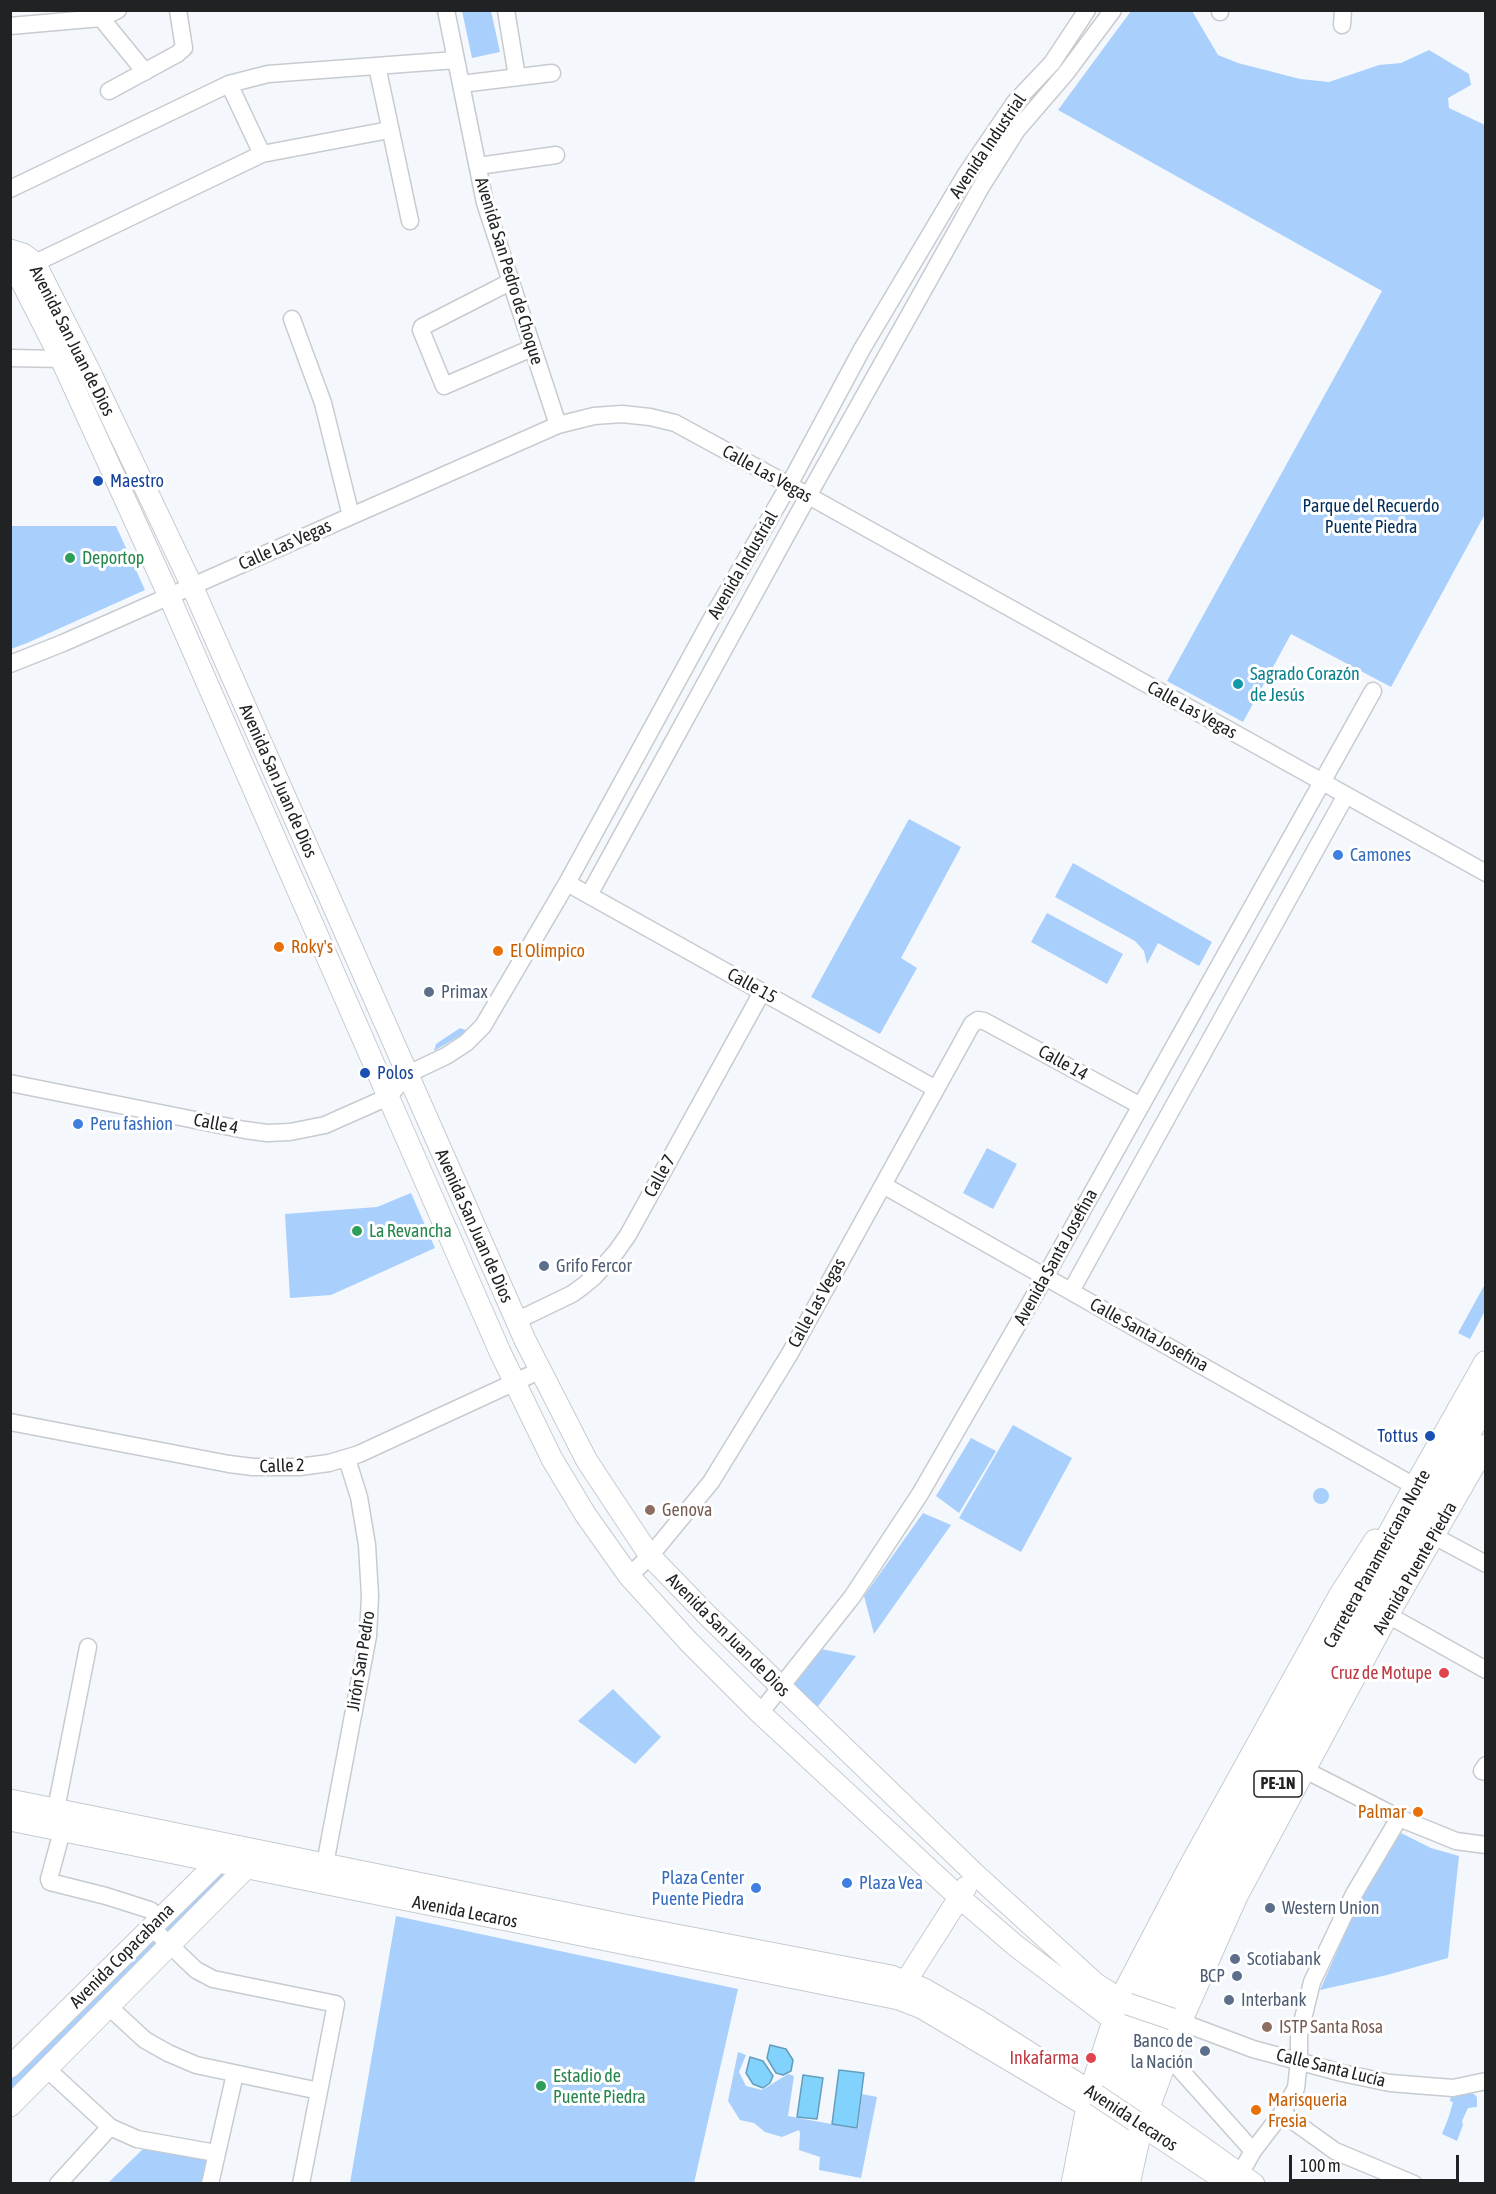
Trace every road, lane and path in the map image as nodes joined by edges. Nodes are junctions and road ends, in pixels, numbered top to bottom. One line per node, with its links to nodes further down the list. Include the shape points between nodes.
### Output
1 (118, 10): 7 (street)
2 (178, 10): 11 (street, via 184,48)
3 (446, 10): 9 (street, Avenida San Pedro de Choque)
4 (506, 10): 13 (street)
5 (1087, 10): 32 (street, Avenida Industrial, via 1052,63 1015,102 966,174 862,349)
6 (1113, 10): 33 (street, via 1017,130 981,187)
7 (101, 18): 8 (street); 11 (street)
8 (10, 26)
9 (456, 60): 10 (street); 15 (street, Avenida San Pedro de Choque)
10 (377, 66): 14 (street, via 268,74); 17 (street)
11 (145, 72): 16 (street)
12 (552, 73): 13 (street)
13 (517, 77): 15 (street)
14 (229, 84): 18 (street); 21 (street)
15 (461, 84): 20 (street, Avenida San Pedro de Choque)
16 (109, 91)
17 (389, 130): 18 (street); 22 (street)
18 (262, 154): 25 (street)
19 (556, 154): 20 (street)
20 (478, 166): 26 (street, Avenida San Pedro de Choque, via 485,203)
21 (10, 189)
22 (410, 221)
23 (10, 250): 25 (main road, Avenida San Juan de Dios)
24 (10, 259): 30 (main road, Avenida San Juan de Dios)
25 (35, 263): 35 (main road, Avenida San Juan de Dios)
26 (510, 282): 28 (street, Avenida San Pedro de Choque); 28 (street, via 421,330 444,386)
27 (292, 319): 34 (street, via 323,403)
28 (531, 348): 31 (street, Avenida San Pedro de Choque)
29 (10, 358): 30 (street)
30 (61, 359): 36 (main road, Avenida San Juan de Dios)
31 (558, 425): 32 (street, Calle Las Vegas, via 622,414 675,423); 34 (street, Calle Las Vegas)
32 (789, 485): 33 (street, Calle Las Vegas); 42 (street, Avenida Industrial)
33 (808, 496): 39 (street, Calle Las Vegas); 43 (street)
34 (351, 516): 35 (street, Calle Las Vegas)
35 (192, 586): 36 (street, Calle Las Vegas); 46 (main road, Avenida San Juan de Dios)
36 (169, 596): 37 (street, Calle Las Vegas); 49 (main road, Avenida San Juan de Dios)
37 (10, 664)
38 (1373, 691): 39 (street, Avenida Santa Josefina)
39 (1322, 782): 40 (street, Calle Las Vegas); 50 (street, Avenida Santa Josefina)
40 (1346, 795): 41 (street, Calle Las Vegas); 53 (street, Avenida Santa Josefina)
41 (1485, 873)
42 (567, 883): 43 (street, Calle 15); 46 (street, Avenida Industrial, via 483,1026 446,1056)
43 (589, 895): 44 (street, Calle 15)
44 (762, 992): 48 (street, Calle 15); 54 (street, Calle 7, via 616,1252 572,1294)
45 (984, 1021): 48 (street, Calle Las Vegas, via 972,1024); 50 (street, Calle 14)
46 (408, 1074): 49 (street, Calle 4); 54 (main road, Avenida San Juan de Dios)
47 (10, 1083): 49 (street, Calle 4, via 267,1133 325,1125)
48 (936, 1089): 51 (street, Calle Las Vegas)
49 (388, 1097): 56 (main road, Avenida San Juan de Dios)
50 (1141, 1106): 52 (street, Avenida Santa Josefina)
51 (883, 1185): 52 (street, Calle Santa Josefina); 67 (street, Calle Las Vegas, via 789,1354 711,1482)
52 (1045, 1277): 53 (street, Calle Santa Josefina); 73 (street, Avenida Santa Josefina, via 920,1494 852,1597)
53 (1071, 1291): 64 (street, Calle Santa Josefina)
54 (516, 1321): 55 (main road, Avenida San Juan de Dios)
55 (525, 1340): 56 (main road); 58 (main road, Avenida San Juan de Dios)
56 (500, 1352): 59 (main road, Avenida San Juan de Dios)
57 (1485, 1363): 64 (highway, Carretera Panamericana Norte / PE-1N)
58 (539, 1371): 59 (street, Calle 2); 67 (main road, Avenida San Juan de Dios, via 587,1461)
59 (514, 1383): 63 (street, Calle 2); 69 (main road, Avenida San Juan de Dios, via 585,1514)
60 (1485, 1401): 115 (highway, Carretera Panamericana Norte / PE-1N, via 1198,1933 1168,1998 1139,2077)
61 (10, 1422): 63 (street, Calle 2, via 253,1467 299,1467)
62 (1485, 1445): 65 (main road, Avenida Puente Piedra)
63 (347, 1459): 85 (street, Jirón San Pedro, via 368,1545 370,1606 368,1636)
64 (1412, 1494): 66 (highway); 114 (highway, Carretera Panamericana Norte / PE-1N, via 1164,1952 1120,2065)
65 (1434, 1536): 68 (street); 70 (main road, Avenida Puente Piedra)
66 (1375, 1540): 93 (main road, via 1339,1596 1200,1848)
67 (650, 1556): 69 (street, Calle Las Vegas); 73 (main road, Avenida San Juan de Dios)
68 (1485, 1564)
69 (629, 1576): 74 (main road, Avenida San Juan de Dios)
70 (1388, 1615): 72 (street); 75 (main road, Avenida Puente Piedra)
71 (88, 1647): 77 (street)
72 (1485, 1670)
73 (780, 1688): 74 (street, Avenida Santa Josefina); 87 (main road, Avenida San Juan de Dios)
74 (760, 1713): 88 (main road, Avenida San Juan de Dios)
75 (1305, 1770): 78 (street); 94 (main road, Avenida Puente Piedra)
76 (10, 1800): 77 (main road, Avenida Lecaros)
77 (56, 1809): 81 (main road, Avenida Lecaros)
78 (1399, 1818): 82 (street, via 1456,1841); 96 (street, via 1354,1893 1312,1982 1299,2035)
79 (10, 1820): 80 (main road, Avenida Lecaros)
80 (62, 1831): 84 (main road, Avenida Lecaros); 89 (street, via 50,1882 150,1910)
81 (235, 1845): 83 (main road, Avenida Lecaros); 84 (main road, Avenida Copacabana)
82 (1485, 1845)
83 (262, 1851): 85 (main road, Avenida Lecaros); 86 (main road)
84 (218, 1862): 86 (main road, Avenida Lecaros); 89 (main road, Avenida Copacabana)
85 (326, 1864): 91 (main road, Avenida Lecaros, via 891,1976)
86 (247, 1868): 90 (main road); 91 (main road, Avenida Lecaros)
87 (975, 1874): 88 (main road); 93 (main road, Avenida San Juan de Dios)
88 (959, 1897): 91 (main road); 93 (main road, Avenida San Juan de Dios, via 1016,1946)
89 (155, 1923): 90 (street); 97 (main road, Avenida Copacabana)
90 (169, 1944): 92 (main road); 101 (street, via 196,1970 213,1979 336,2004)
91 (903, 1990): 102 (main road, Avenida Lecaros, via 978,2020)
92 (108, 2006): 98 (main road); 99 (street, via 144,2040 168,2053 196,2065)
93 (1121, 2008): 94 (main road, Avenida San Juan de Dios, bridge); 102 (main road)
94 (1176, 2021): 95 (main road, Avenida Puente Piedra); 96 (street, Calle Santa Lucía)
95 (1168, 2056): 105 (main road, Avenida Puente Piedra); 107 (street)
96 (1299, 2061): 100 (street, Calle Santa Lucía, via 1390,2083 1453,2088); 104 (street, via 1296,2088)
97 (10, 2067)
98 (47, 2069): 103 (main road); 106 (street)
99 (235, 2074): 101 (street); 108 (street)
100 (1485, 2081)
101 (319, 2091): 112 (street)
102 (1091, 2097): 105 (main road, Avenida Lecaros, bridge); 113 (main road)
103 (10, 2106)
104 (1282, 2113): 107 (street); 117 (street, via 1335,2151)
105 (1142, 2119): 109 (main road, Avenida Lecaros); 116 (main road, Avenida Puente Piedra)
106 (110, 2127): 108 (street, via 136,2139); 110 (street)
107 (1253, 2151): 109 (street)
108 (216, 2153): 111 (street)
109 (1240, 2181)
110 (58, 2184)
111 (210, 2184)
112 (301, 2184)
113 (1072, 2184)
114 (1088, 2184)
115 (1111, 2184)
116 (1129, 2184)
117 (1414, 2184)

